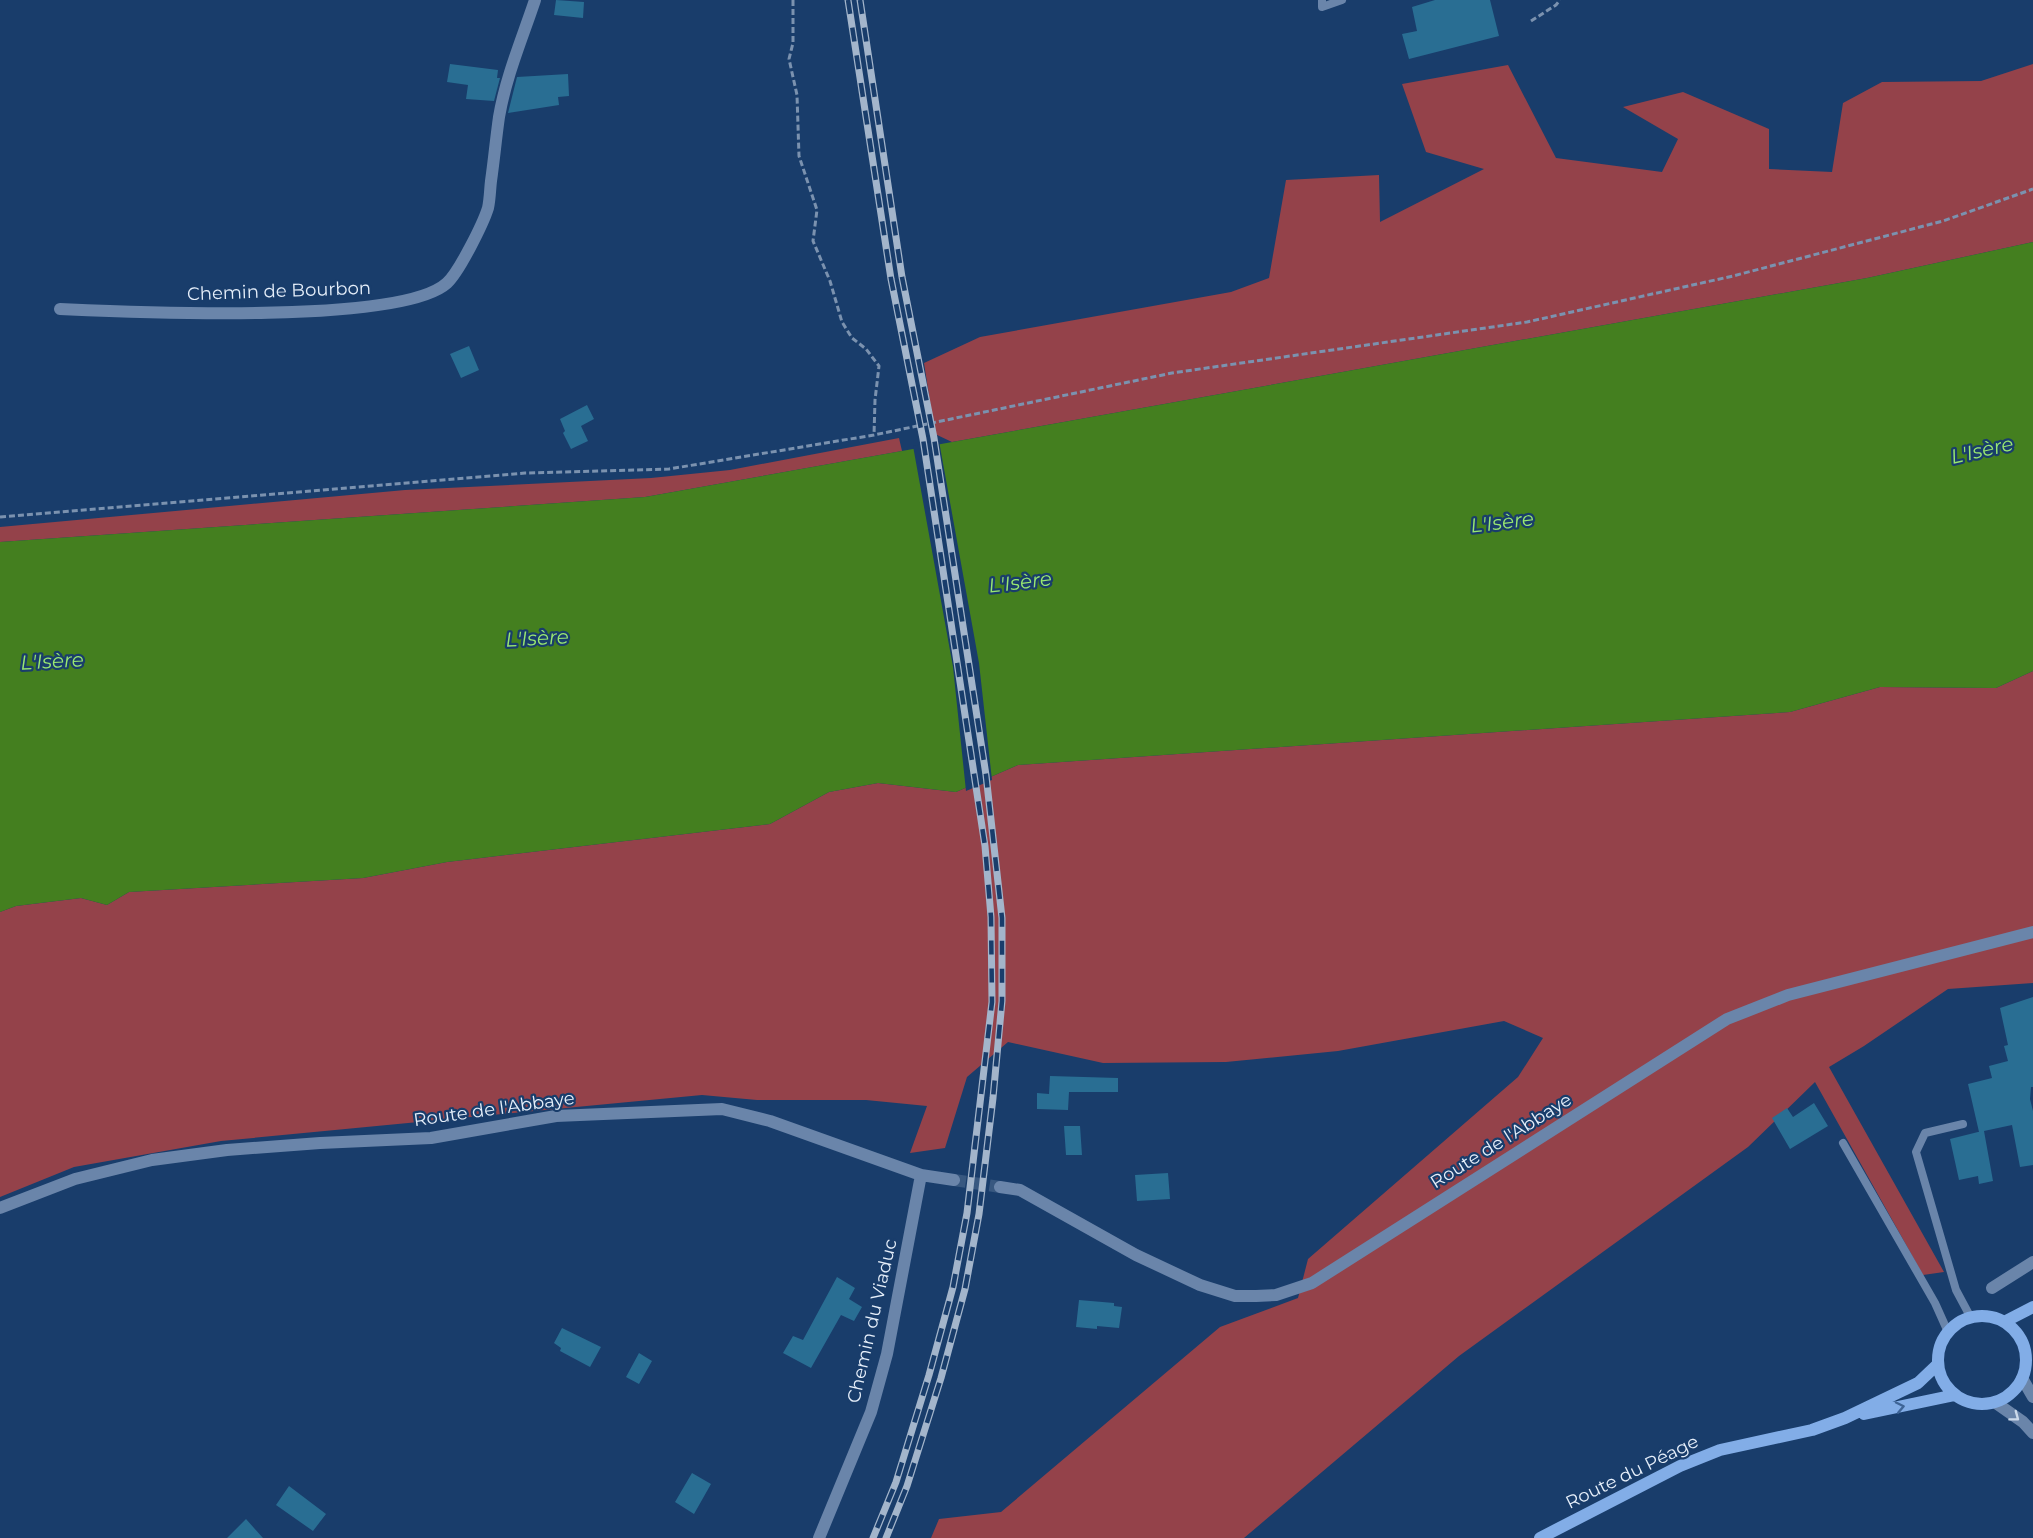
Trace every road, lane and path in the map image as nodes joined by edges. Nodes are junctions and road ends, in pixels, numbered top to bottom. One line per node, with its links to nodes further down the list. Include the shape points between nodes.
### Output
1 (535, 0): 8 (street, Chemin de Bourbon, via 510,70 488,208 462,265 446,284 424,295 391,303 308,311 158,313)
2 (792, 0): 9 (path, via 793,43 789,59 798,95 799,156 817,210 813,241 842,322 879,366)
3 (1322, 0): 4 (lane, via 1322,7)
4 (1342, 0)
5 (1560, 0): 6 (path)
6 (1531, 21)
7 (2033, 189): 9 (path, via 1932,224 1733,276 1527,322 1172,373)
8 (60, 309)
9 (874, 435): 10 (path, via 669,469 525,473)
10 (0, 517)
11 (2033, 932): 16 (street, Route de l'Abbaye, via 1788,995 1727,1019 1312,1283 1276,1295 1235,1296 1200,1285 1136,1255 1020,1190)
12 (1963, 1124): 21 (lane, via 1925,1133 1916,1152 1956,1290)
13 (1843, 1143): 23 (lane, via 1935,1302)
14 (921, 1175): 15 (street, Route de l'Abbaye); 17 (street, Route de l'Abbaye, via 770,1121 722,1109 556,1116 431,1138 320,1143 163,1158 75,1179); 33 (street, Chemin du Viaduc, via 887,1354 871,1412)
15 (954, 1180)
16 (1000, 1187)
17 (0, 1208)
18 (2033, 1262): 19 (street)
19 (1992, 1288)
20 (2033, 1307): 22 (street)
21 (1971, 1318): 22 (street, via 1986,1316); 23 (street)
22 (2004, 1322): 25 (street, via 2016,1332)
23 (1948, 1332): 26 (street)
24 (2033, 1342): 25 (street)
25 (2025, 1354): 27 (street)
26 (1938, 1364): 28 (street, via 1943,1382); 31 (street, Route du Péage, via 1918,1383)
27 (2022, 1378): 29 (street); 30 (street, via 2017,1388)
28 (1954, 1395): 30 (street, via 1975,1404); 31 (street, Route du Péage, one-way to 28)
29 (2033, 1397)
30 (1996, 1403): 32 (street, one-way to 32)
31 (1845, 1418): 34 (street, Route du Péage, via 1812,1430 1720,1450 1680,1466)
32 (2033, 1433)
33 (819, 1538)
34 (1540, 1538)

